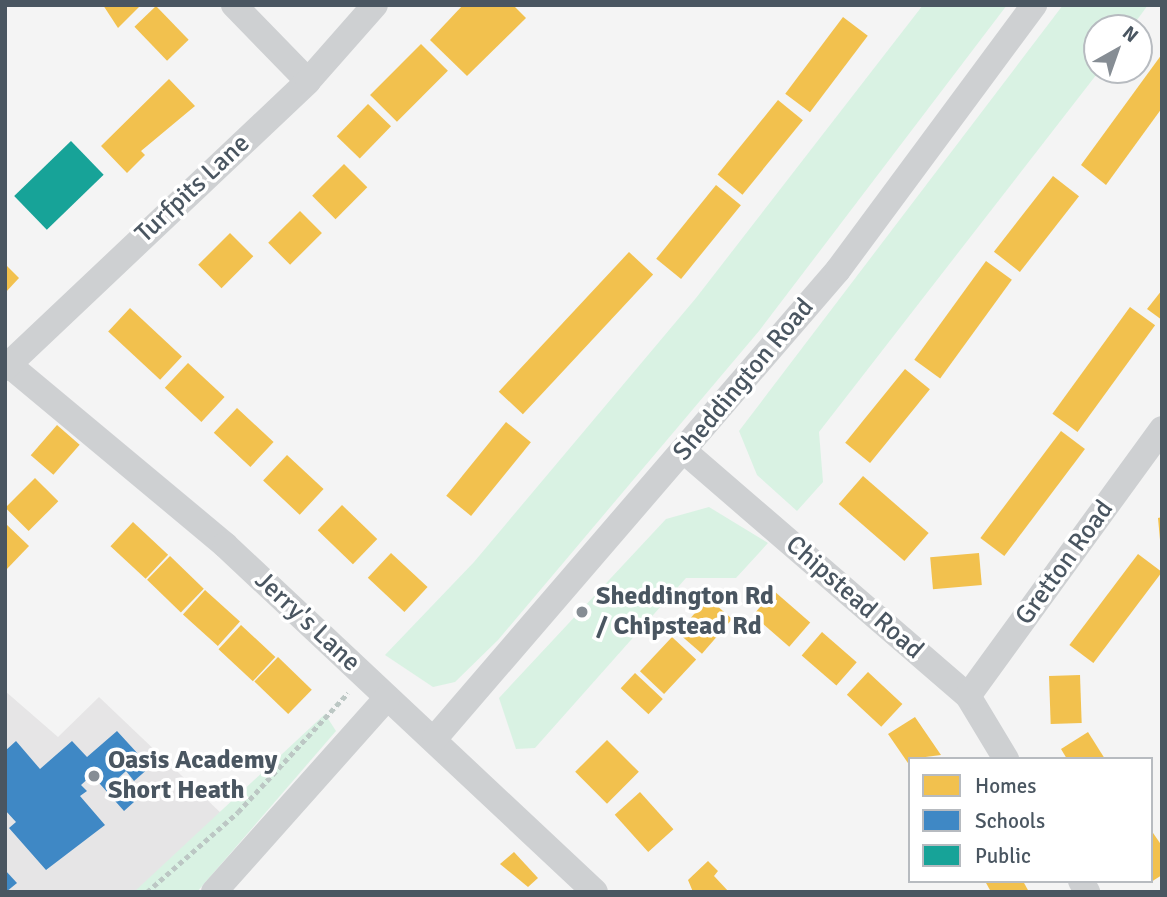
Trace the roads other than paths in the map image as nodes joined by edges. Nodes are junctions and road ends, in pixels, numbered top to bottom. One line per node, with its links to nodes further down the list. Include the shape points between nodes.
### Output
1 (234, 5): 4 (street)
2 (375, 5): 4 (street, Turfpits Lane)
3 (1034, 5): 7 (street, Sheddington Road, via 838,270)
4 (308, 81): 5 (street, Turfpits Lane)
5 (7, 366): 9 (street, Jerry's Lane, via 225,545)
6 (1162, 429): 8 (street, Gretton Road)
7 (684, 451): 8 (street, Chipstead Road); 10 (street, Sheddington Road)
8 (968, 696): 11 (street, Chipstead Road)
9 (387, 698): 10 (street, Jerry's Lane); 12 (street)
10 (435, 738): 13 (street, Jerry's Lane)
11 (1005, 757)
12 (214, 892)
13 (595, 892)

